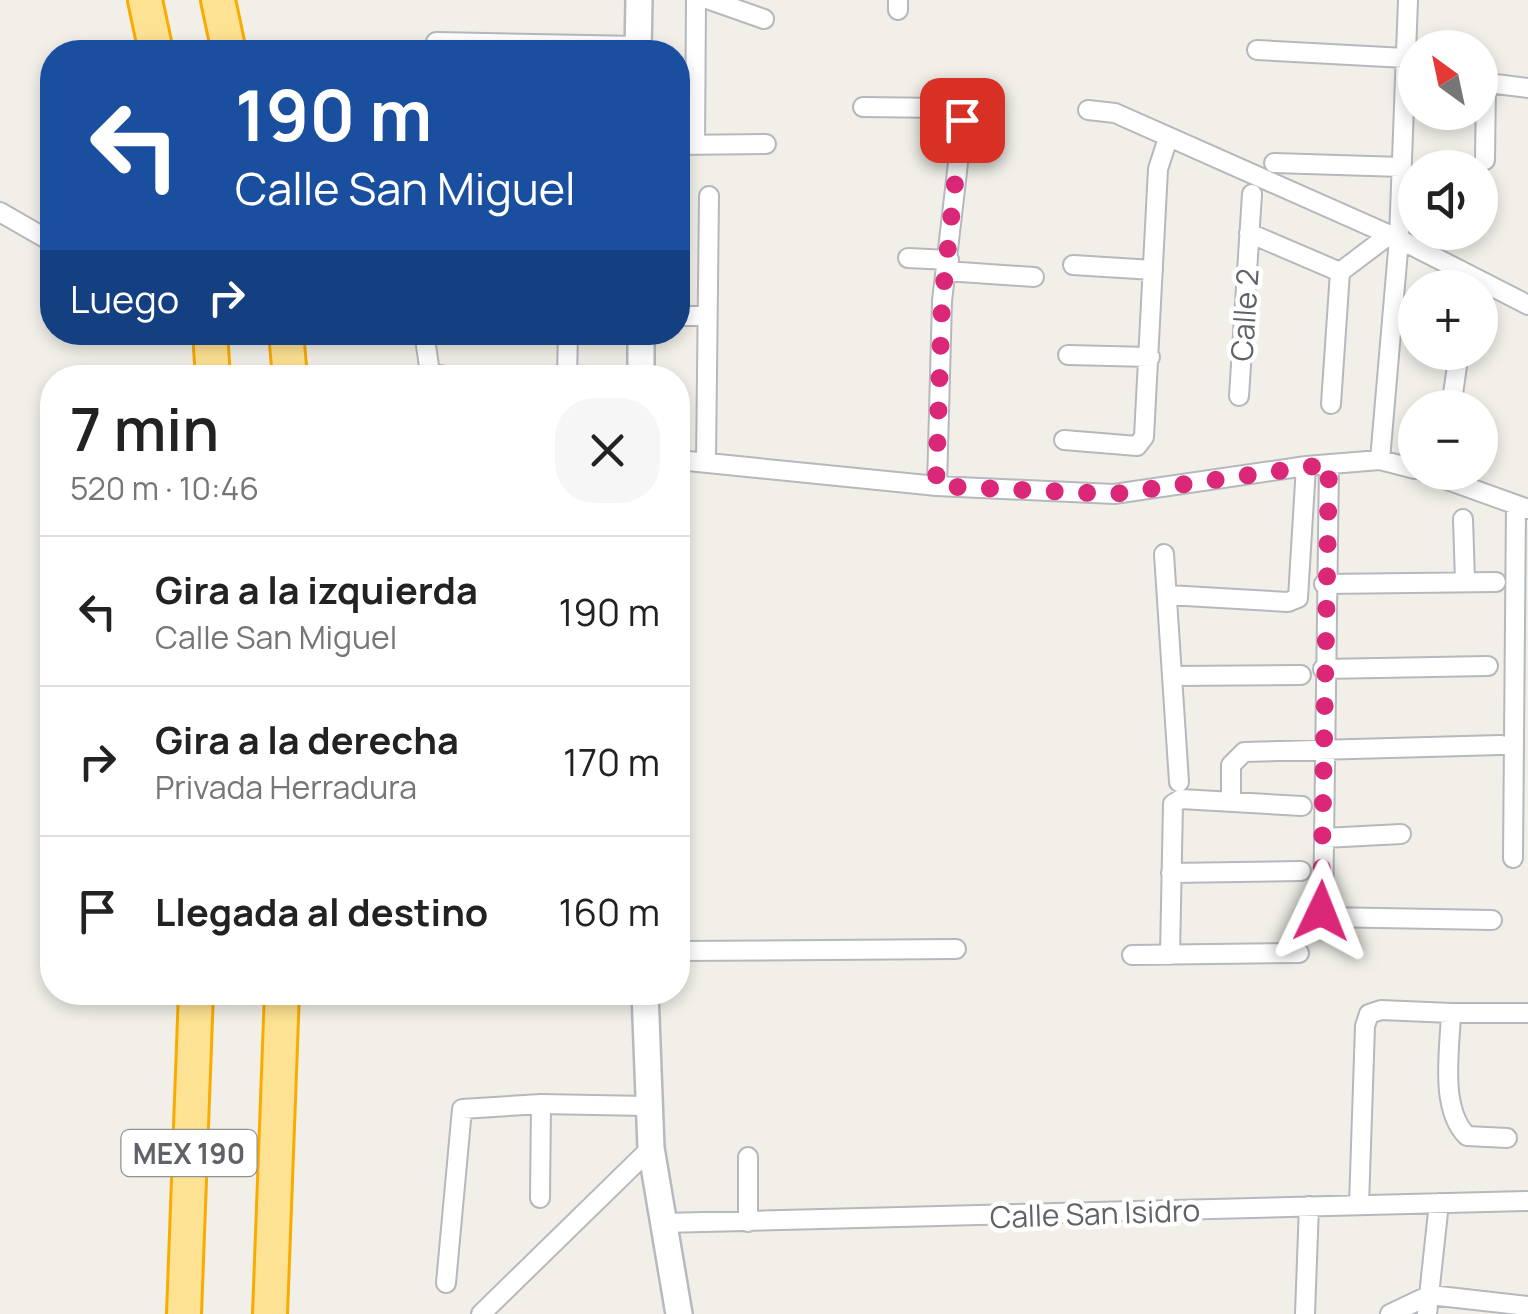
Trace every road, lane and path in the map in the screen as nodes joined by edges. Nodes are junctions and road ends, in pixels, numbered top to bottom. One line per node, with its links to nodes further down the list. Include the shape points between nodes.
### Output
1 (145, 0): 9 (highway)
2 (218, 0): 10 (highway)
3 (639, 0): 11 (street)
4 (696, 0): 15 (street)
5 (710, 0): 7 (street)
6 (1408, 0): 8 (street)
7 (764, 19)
8 (1408, 30)
9 (153, 40)
10 (226, 40)
11 (638, 40)
12 (1256, 50): 13 (street)
13 (1398, 68)
14 (1498, 85): 16 (street)
15 (690, 87)
16 (1528, 88)
17 (863, 107): 33 (street, via 957,111 962,120)
18 (1088, 110): 19 (street, via 1115,113)
19 (1168, 138): 30 (street); 34 (street, via 1158,168)
20 (766, 144): 21 (street)
21 (690, 145)
22 (1274, 163): 23 (street)
23 (1398, 167)
24 (1252, 194): 28 (street, Calle 2)
25 (709, 196): 39 (street)
26 (1398, 202): 30 (street)
27 (0, 212): 29 (street)
28 (1250, 233): 35 (street, Calle 2); 42 (street, Calle 2)
29 (40, 235)
30 (1394, 237): 35 (street); 37 (street); 45 (street)
31 (908, 258): 33 (street)
32 (1074, 265): 34 (street)
33 (948, 266): 36 (street); 51 (street)
34 (1153, 270): 41 (street)
35 (1340, 272): 43 (street)
36 (1034, 277)
37 (1528, 305)
38 (690, 316): 39 (street)
39 (704, 316): 47 (street)
40 (1068, 355): 41 (street)
41 (1150, 358): 44 (street, via 1140,442)
42 (1239, 396)
43 (1332, 404)
44 (1064, 440)
45 (1380, 460): 48 (street); 49 (street)
46 (690, 461): 47 (street)
47 (706, 462): 51 (street)
48 (1329, 464): 50 (street); 58 (street)
49 (1398, 465)
50 (1306, 466): 51 (street, via 1114,494); 59 (street, via 1298,598)
51 (936, 486)
52 (1477, 490): 53 (street)
53 (1522, 507): 71 (street)
54 (1463, 520): 56 (street)
55 (1164, 554): 59 (street)
56 (1466, 581): 57 (street); 58 (street)
57 (1496, 582)
58 (1324, 584): 61 (street)
59 (1168, 595): 62 (street)
60 (1488, 666): 61 (street)
61 (1323, 669): 65 (street)
62 (1173, 676): 63 (street); 66 (street)
63 (1301, 676)
64 (1501, 745): 65 (street)
65 (1324, 750): 67 (street, via 1236,756); 70 (street)
66 (1180, 791): 67 (street); 73 (street, via 1170,812)
67 (1231, 802): 68 (street)
68 (1302, 806)
69 (1400, 834): 70 (street)
70 (1324, 838): 74 (street, via 1323,917)
71 (1513, 858)
72 (1300, 871): 73 (street)
73 (1171, 874): 79 (street)
74 (1492, 920)
75 (956, 949): 76 (street)
76 (690, 951)
77 (1299, 953): 79 (street)
78 (1132, 955): 79 (street)
79 (1170, 955)
80 (196, 1005): 100 (highway, MEX 190)
81 (282, 1005): 101 (highway, MEX 190)
82 (644, 1005): 86 (street)
83 (1451, 1012): 84 (street); 87 (street, via 1450,1094 1457,1126 1467,1136); 93 (street, via 1369,1014)
84 (1528, 1013)
85 (541, 1104): 86 (street); 90 (street); 97 (street, via 462,1109)
86 (638, 1106): 88 (street)
87 (1507, 1138)
88 (646, 1154): 96 (street); 102 (street)
89 (748, 1157): 95 (street)
90 (540, 1198)
91 (1528, 1201): 92 (street, Calle San Isidro)
92 (1439, 1203): 93 (street, Calle San Isidro); 98 (street)
93 (1359, 1205): 94 (street, Calle San Isidro)
94 (1309, 1206): 95 (street, Calle San Isidro); 104 (street)
95 (748, 1222): 96 (street, Calle San Isidro)
96 (663, 1223): 103 (street)
97 (446, 1283)
98 (1428, 1305): 99 (street); 105 (street)
99 (1528, 1306)
100 (184, 1314)
101 (270, 1314)
102 (481, 1314)
103 (679, 1314)
104 (1305, 1314)
105 (1390, 1314)

